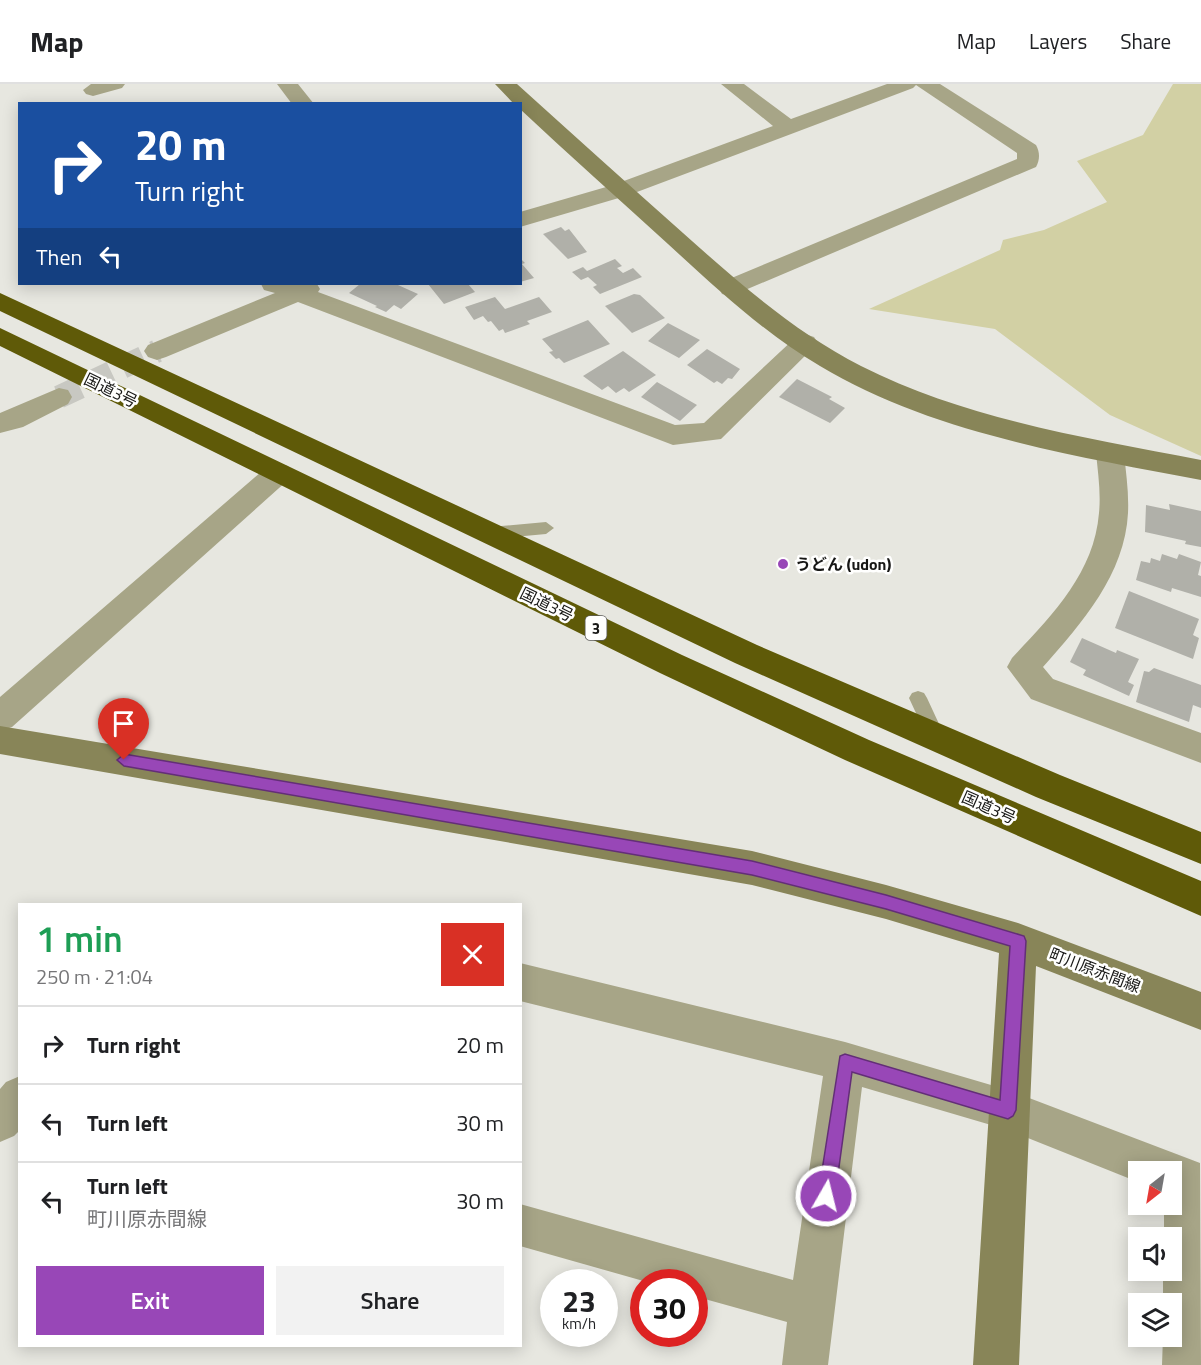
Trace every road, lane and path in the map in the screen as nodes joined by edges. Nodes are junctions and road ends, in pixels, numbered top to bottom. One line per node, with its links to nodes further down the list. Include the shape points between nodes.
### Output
1 (115, 84): 7 (street)
2 (286, 84): 8 (street)
3 (506, 84): 10 (street)
4 (731, 84): 9 (street)
5 (906, 84): 9 (street)
6 (926, 84): 14 (street, via 1028,150 1028,162)
7 (96, 93)
8 (302, 102)
9 (789, 128): 10 (street)
10 (621, 190): 11 (street); 14 (street)
11 (522, 219)
12 (314, 285): 13 (street)
13 (285, 288): 17 (street, via 673,435 711,432); 18 (street)
14 (731, 288): 17 (street)
15 (0, 301): 25 (highway, 国道3号)
16 (0, 336): 23 (highway, 国道3号 / 3)
17 (805, 343): 21 (street, via 851,372 896,392 992,424)
18 (157, 351)
19 (58, 397): 20 (street)
20 (0, 423)
21 (1110, 453): 22 (street); 30 (street, via 1114,520 1107,552 1093,584 1023,667 1042,689)
22 (1201, 470)
23 (278, 473): 27 (street); 32 (highway, 国道3号 / 3, via 868,755)
24 (546, 528): 25 (lane)
25 (490, 533): 29 (highway, 国道3号)
26 (918, 698): 29 (lane)
27 (0, 717)
28 (0, 740): 33 (street, 町川原赤間線, via 752,868)
29 (937, 740): 31 (highway, 国道3号)
30 (1201, 748)
31 (1201, 848)
32 (1201, 899)
33 (1018, 941): 35 (street, 町川原赤間線); 38 (street)
34 (522, 982): 36 (street)
35 (1201, 1011)
36 (845, 1062): 38 (street); 43 (street)
37 (18, 1099): 39 (street)
38 (1008, 1110): 40 (street); 45 (street)
39 (0, 1122)
40 (1140, 1161)
41 (1182, 1215): 46 (street)
42 (522, 1226): 43 (street)
43 (811, 1307): 44 (street)
44 (805, 1365)
45 (996, 1365)
46 (1185, 1365)

